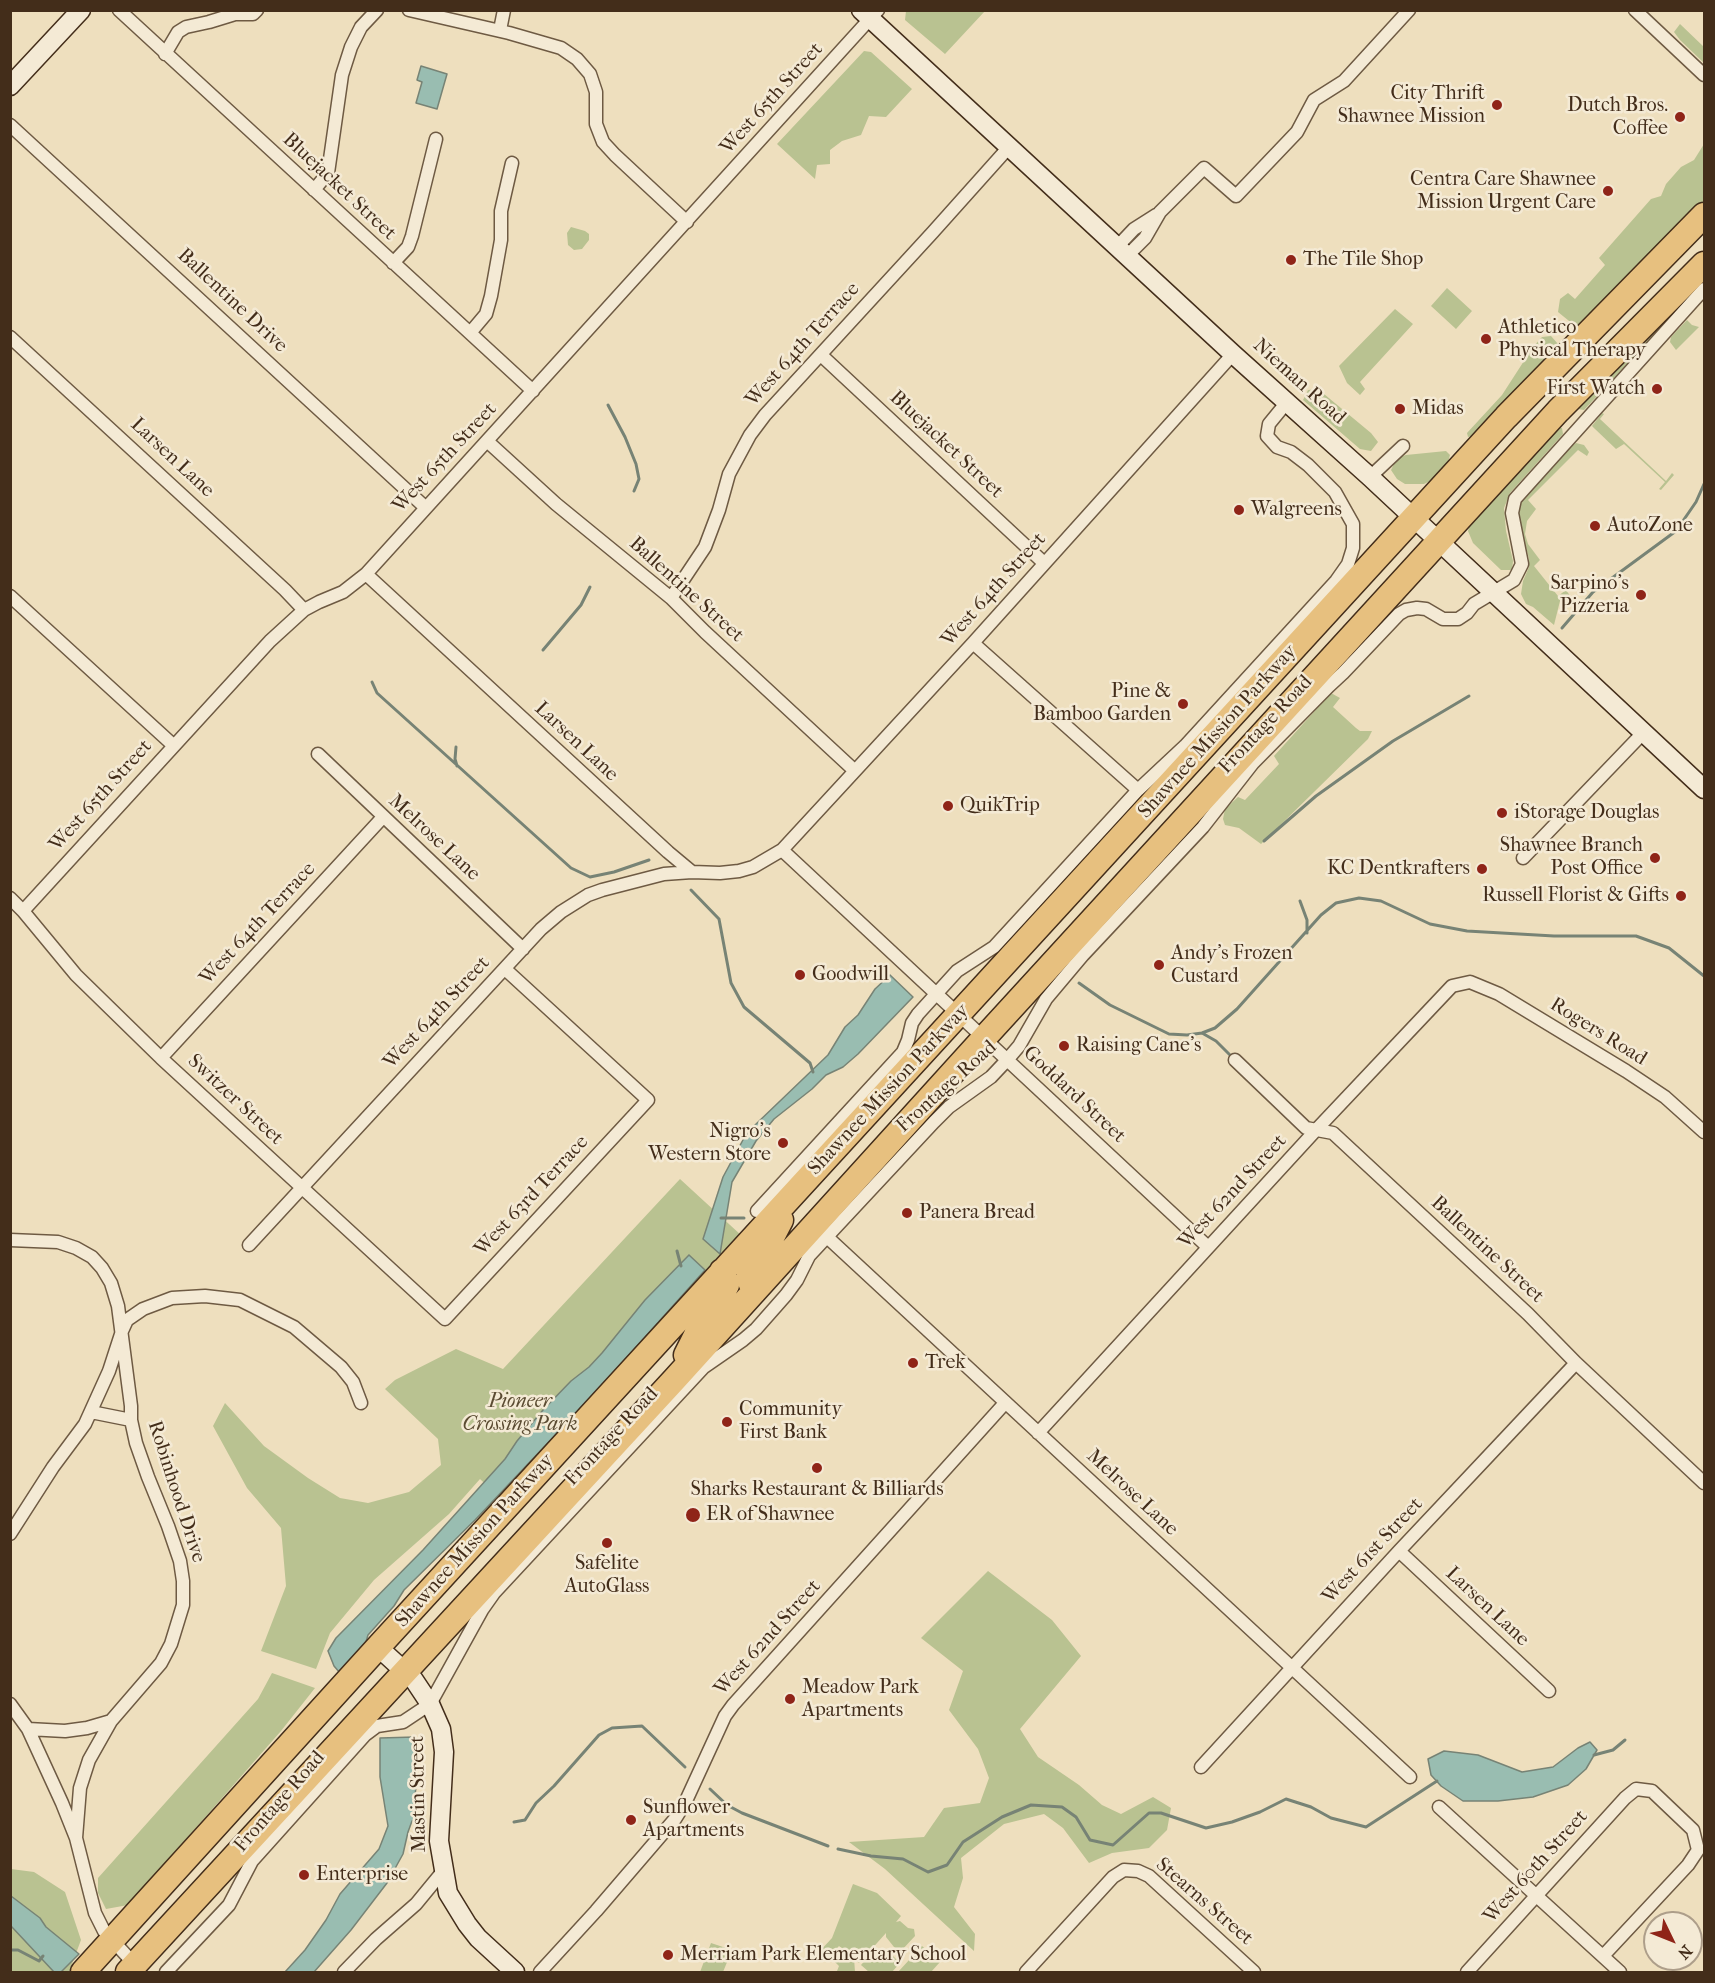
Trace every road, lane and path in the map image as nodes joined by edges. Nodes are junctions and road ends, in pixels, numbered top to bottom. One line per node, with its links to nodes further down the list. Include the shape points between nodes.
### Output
1 (119, 10): 11 (street, Bluejacket Street)
2 (257, 10): 11 (street, via 186,27 178,32)
3 (377, 10): 18 (street, via 361,27 351,47 342,75 328,173)
4 (409, 10): 10 (street)
5 (504, 10): 10 (street)
6 (1409, 10): 21 (street, via 1344,81 1314,100 1297,132 1236,196 1204,168 1160,212 1145,238)
7 (1635, 10): 12 (street)
8 (75, 13): 13 (main road)
9 (870, 13): 16 (main road, Nieman Road); 20 (street, West 65th Street)
10 (500, 30): 20 (street, via 561,48 577,59 591,74 596,92 596,124 603,142)
11 (165, 54): 18 (street, Bluejacket Street)
12 (1704, 75)
13 (10, 86)
14 (10, 125): 35 (street, Ballentine Drive)
15 (436, 139): 22 (street, via 412,236 408,247)
16 (1008, 147): 21 (main road, Nieman Road); 28 (street, West 64th Terrace)
17 (512, 163): 25 (street, via 501,211 501,240 491,296 486,314)
18 (314, 190): 22 (street, Bluejacket Street)
19 (1704, 216): 36 (highway, Shawnee Mission Parkway, via 1506,417)
20 (687, 222): 29 (street, West 65th Street)
21 (1122, 251): 27 (main road, Nieman Road)
22 (393, 263): 25 (street, Bluejacket Street)
23 (1704, 264): 31 (highway, Shawnee Mission Parkway)
24 (1704, 289): 31 (street, Frontage Road)
25 (470, 333): 29 (street, Bluejacket Street)
26 (10, 337): 43 (street, Larsen Lane)
27 (1233, 354): 30 (main road, Nieman Road); 38 (street, West 64th Street)
28 (820, 355): 38 (street, Bluejacket Street); 42 (street, West 64th Terrace, via 750,435 729,474 705,547)
29 (533, 391): 32 (street, West 65th Street)
30 (1287, 402): 34 (main road, Nieman Road); 50 (street, via 1269,424 1267,436 1277,447 1308,465 1343,504 1355,534 1348,564 1328,591 1185,746)
31 (1568, 420): 37 (highway, Shawnee Mission Parkway); 40 (street, Frontage Road, via 1515,499 1512,513 1522,564 1514,580)
32 (487, 441): 35 (street, West 65th Street); 42 (street, Ballentine Street, via 556,504)
33 (1402, 446): 34 (street)
34 (1370, 477): 36 (main road, Nieman Road)
35 (426, 508): 39 (street, West 65th Street)
36 (1414, 518): 37 (main road, Nieman Road); 61 (highway, Shawnee Mission Parkway)
37 (1438, 542): 40 (main road, Nieman Road); 62 (highway, Shawnee Mission Parkway)
38 (1044, 563): 44 (street, West 64th Street)
39 (366, 574): 43 (street, West 65th Street, via 343,592); 54 (street, Larsen Lane)
40 (1493, 593): 45 (main road, Nieman Road); 64 (street, Frontage Road, via 1458,619 1443,619 1417,608 1406,610 1390,622 1253,763 1203,827 1083,956 1046,999 1019,1047)
41 (10, 596): 46 (street)
42 (671, 598): 48 (street, Ballentine Street)
43 (304, 610): 46 (street, West 65th Street)
44 (973, 643): 48 (street, West 64th Street); 50 (street)
45 (1643, 733): 49 (main road, Nieman Road); 53 (street)
46 (173, 745): 56 (street, West 65th Street)
47 (318, 754): 51 (street, Melrose Lane)
48 (855, 771): 52 (street, West 64th Street)
49 (1704, 789)
50 (1138, 790): 60 (street, via 994,947 957,971)
51 (383, 817): 57 (street, Melrose Lane); 63 (street, West 64th Terrace)
52 (782, 850): 54 (street, via 739,871); 60 (street, Goddard Street)
53 (1523, 858)
54 (692, 872): 57 (street, West 64th Street, via 664,874 588,895 561,912)
55 (10, 898): 56 (street, Switzer Street)
56 (23, 911): 63 (street, Switzer Street, via 76,975)
57 (524, 949): 58 (street, West 64th Street)
58 (505, 969): 68 (street, West 64th Street); 79 (street, West 63rd Terrace, via 648,1100)
59 (1461, 983): 66 (street, West 62nd Street, via 1442,995); 67 (street, Rogers Road, via 1477,984 1499,994 1617,1065 1665,1097)
60 (937, 993): 61 (street, Goddard Street); 70 (street, via 912,1023 903,1052)
61 (959, 1014): 62 (street, Goddard Street); 69 (highway, Shawnee Mission Parkway)
62 (984, 1038): 64 (street, Goddard Street); 77 (highway, Shawnee Mission Parkway)
63 (161, 1058): 68 (street, Switzer Street)
64 (1007, 1060): 71 (street, Frontage Road, via 991,1077 948,1107); 75 (street, Goddard Street)
65 (1235, 1060): 66 (street, Ballentine Street, via 1306,1128)
66 (1316, 1130): 75 (street, West 62nd Street); 81 (street, Ballentine Street, via 1333,1133)
67 (1704, 1132)
68 (302, 1187): 73 (street, West 64th Street); 79 (street, Switzer Street)
69 (794, 1193): 74 (highway, Shawnee Mission Parkway); 77 (highway, via 748,1277)
70 (758, 1211): 74 (highway)
71 (826, 1236): 78 (street, Frontage Road); 84 (street, Melrose Lane)
72 (10, 1240): 80 (street, Robinhood Drive, via 58,1242 92,1257 111,1284)
73 (249, 1245)
74 (746, 1245): 76 (highway, Shawnee Mission Parkway)
75 (1208, 1247): 87 (street, West 62nd Street)
76 (722, 1271): 82 (highway, via 727,1285 704,1319); 91 (highway, Shawnee Mission Parkway)
77 (754, 1291): 78 (street); 82 (highway, Shawnee Mission Parkway)
78 (774, 1309): 96 (street, Frontage Road, via 743,1340 704,1367 494,1593)
79 (445, 1319)
80 (122, 1331): 83 (street, via 127,1320 142,1309 172,1298 240,1300 310,1339 353,1382); 85 (street); 86 (street, Robinhood Drive)
81 (1576, 1363): 88 (street, Ballentine Street); 90 (street, West 61st Street)
82 (674, 1380): 93 (highway, Shawnee Mission Parkway)
83 (361, 1403)
84 (1005, 1403): 87 (street, Melrose Lane); 112 (street, West 62nd Street, via 733,1705 675,1819)
85 (91, 1412): 86 (street); 89 (street)
86 (131, 1420): 97 (street, Robinhood Drive, via 180,1561 183,1605 161,1663)
87 (1038, 1433): 92 (street, Melrose Lane)
88 (1704, 1482)
89 (10, 1534)
90 (1399, 1551): 92 (street, West 61st Street); 94 (street, Larsen Lane)
91 (378, 1647): 93 (main road, Mastin Street); 105 (highway, Shawnee Mission Parkway)
92 (1292, 1668): 99 (street, West 61st Street); 100 (street, Melrose Lane)
93 (405, 1673): 96 (main road, Mastin Street); 107 (highway, Shawnee Mission Parkway)
94 (1549, 1691)
95 (10, 1704): 98 (street, Robinhood Drive)
96 (430, 1704): 103 (main road, Mastin Street, via 441,1729 444,1752 439,1841); 109 (street, Frontage Road, via 403,1722 377,1726 365,1735 261,1850 229,1905)
97 (111, 1721): 98 (street, via 65,1731); 102 (street, Robinhood Drive, via 89,1760 80,1788)
98 (28, 1729): 102 (street, Robinhood Drive)
99 (1202, 1767)
100 (1410, 1777)
101 (1439, 1807): 104 (street)
102 (76, 1838): 105 (street, Robinhood Drive, via 95,1913)
103 (444, 1870): 110 (street, via 416,1904); 111 (main road, Mastin Street, via 448,1893 467,1924)
104 (1537, 1896): 106 (street); 106 (street, West 60th Street, via 1625,1798 1636,1789 1652,1791 1693,1830 1698,1850); 115 (street, West 60th Street)
105 (112, 1940): 107 (street, Robinhood Drive); 108 (highway, Shawnee Mission Parkway)
106 (1603, 1956): 116 (street)
107 (135, 1970)
108 (83, 1972)
109 (166, 1972)
110 (344, 1972)
111 (515, 1972)
112 (540, 1972)
113 (1026, 1972): 114 (street, Stearns Street, via 1113,1876 1124,1870 1149,1876)
114 (1254, 1972)
115 (1467, 1972)
116 (1620, 1972)

